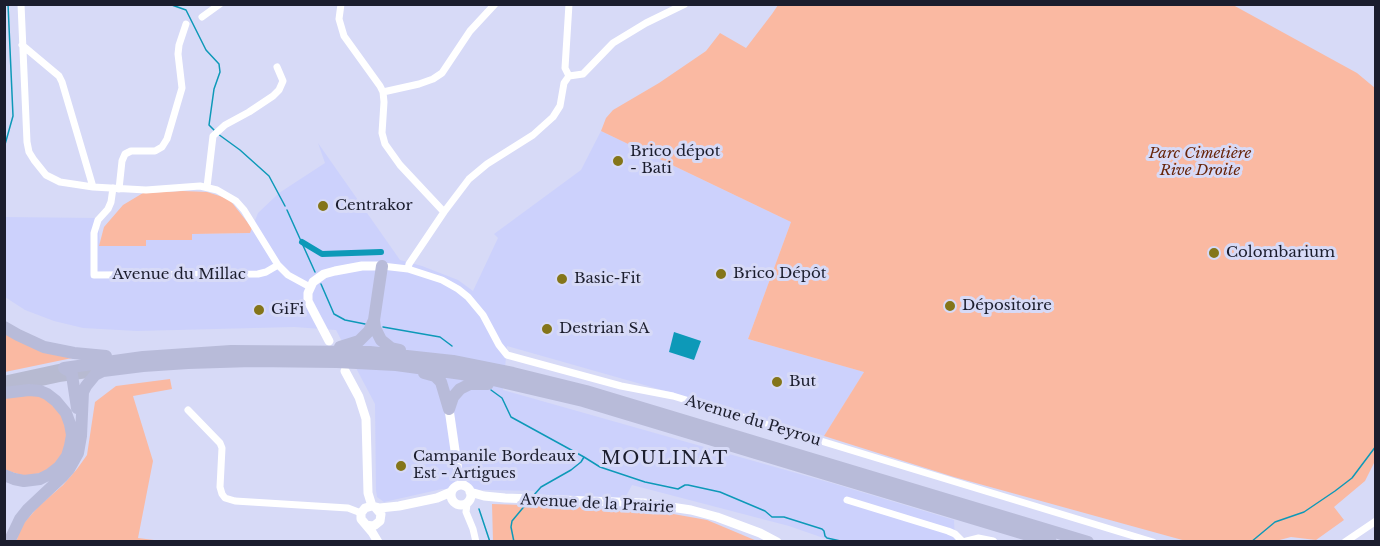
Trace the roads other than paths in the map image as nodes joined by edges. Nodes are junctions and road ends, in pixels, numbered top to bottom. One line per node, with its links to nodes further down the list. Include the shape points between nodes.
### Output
1 (21, 4): 9 (street)
2 (220, 4): 7 (street)
3 (341, 4): 12 (street, via 339,19 344,36)
4 (495, 4): 12 (street, via 442,73 419,84)
5 (569, 4): 11 (street, via 565,68)
6 (685, 4): 11 (street, via 614,43 583,74)
7 (202, 17)
8 (186, 24): 15 (street, via 178,54 182,88 167,139 154,151 125,154)
9 (22, 45): 13 (street, via 58,75); 13 (street, via 29,152 46,175 60,182)
10 (277, 67): 14 (street, via 283,81 279,90 213,136)
11 (568, 76): 16 (street, via 553,117 469,179)
12 (383, 92): 16 (street, via 385,144)
13 (93, 187): 15 (street)
14 (207, 187): 15 (street); 17 (street, via 236,201)
15 (116, 189): 17 (street, Avenue du Millac, via 94,233 94,275 258,274)
16 (444, 212): 19 (street)
17 (279, 265): 20 (street, via 293,279)
18 (382, 266): 19 (street, Avenue du Peyrou); 20 (street, via 335,271 318,278); 21 (highway)
19 (408, 269): 54 (street, Avenue du Peyrou, via 459,288 483,315 507,354 621,386 673,396)
20 (310, 287): 23 (street, via 307,297)
21 (374, 321): 23 (highway, via 359,341); 28 (highway, via 381,340 391,348 493,365)
22 (4, 327): 24 (highway, via 29,341 60,351)
23 (324, 346): 24 (highway); 28 (highway, via 430,358)
24 (143, 357): 27 (highway)
25 (341, 367): 26 (highway, via 252,361); 30 (highway, via 423,368); 33 (highway, via 435,376 443,386); 36 (street, via 364,412)
26 (103, 371): 27 (main road); 35 (highway, via 85,388)
27 (68, 372): 29 (main road); 31 (main road); 35 (highway)
28 (513, 373): 53 (highway)
29 (4, 381)
30 (521, 386): 33 (highway, via 470,384 456,392); 52 (highway, via 628,414)
31 (4, 389)
32 (4, 393): 37 (highway, via 29,390 47,394 66,413 72,435 67,456 50,474 30,481)
33 (449, 409): 38 (street)
34 (188, 410): 42 (street, via 220,443 220,487 225,498)
35 (81, 436): 46 (highway, via 69,469 28,508)
36 (366, 442): 41 (street, via 368,493); 42 (street)
37 (4, 475)
38 (461, 497): 40 (street); 48 (street); 49 (street, Avenue de la Prairie, via 644,503 717,517)
39 (847, 500): 50 (street, via 948,531)
40 (399, 506): 41 (street); 43 (street)
41 (374, 507): 42 (street); 43 (street, via 380,511)
42 (362, 512): 45 (street, via 361,519)
43 (380, 520): 45 (street); 47 (street)
44 (1376, 521): 55 (street)
45 (366, 525): 47 (street)
46 (9, 542)
47 (379, 542)
48 (476, 542)
49 (777, 542)
50 (964, 542): 51 (street)
51 (993, 542)
52 (1051, 542)
53 (1088, 542)
54 (1153, 542)
55 (1345, 542)

